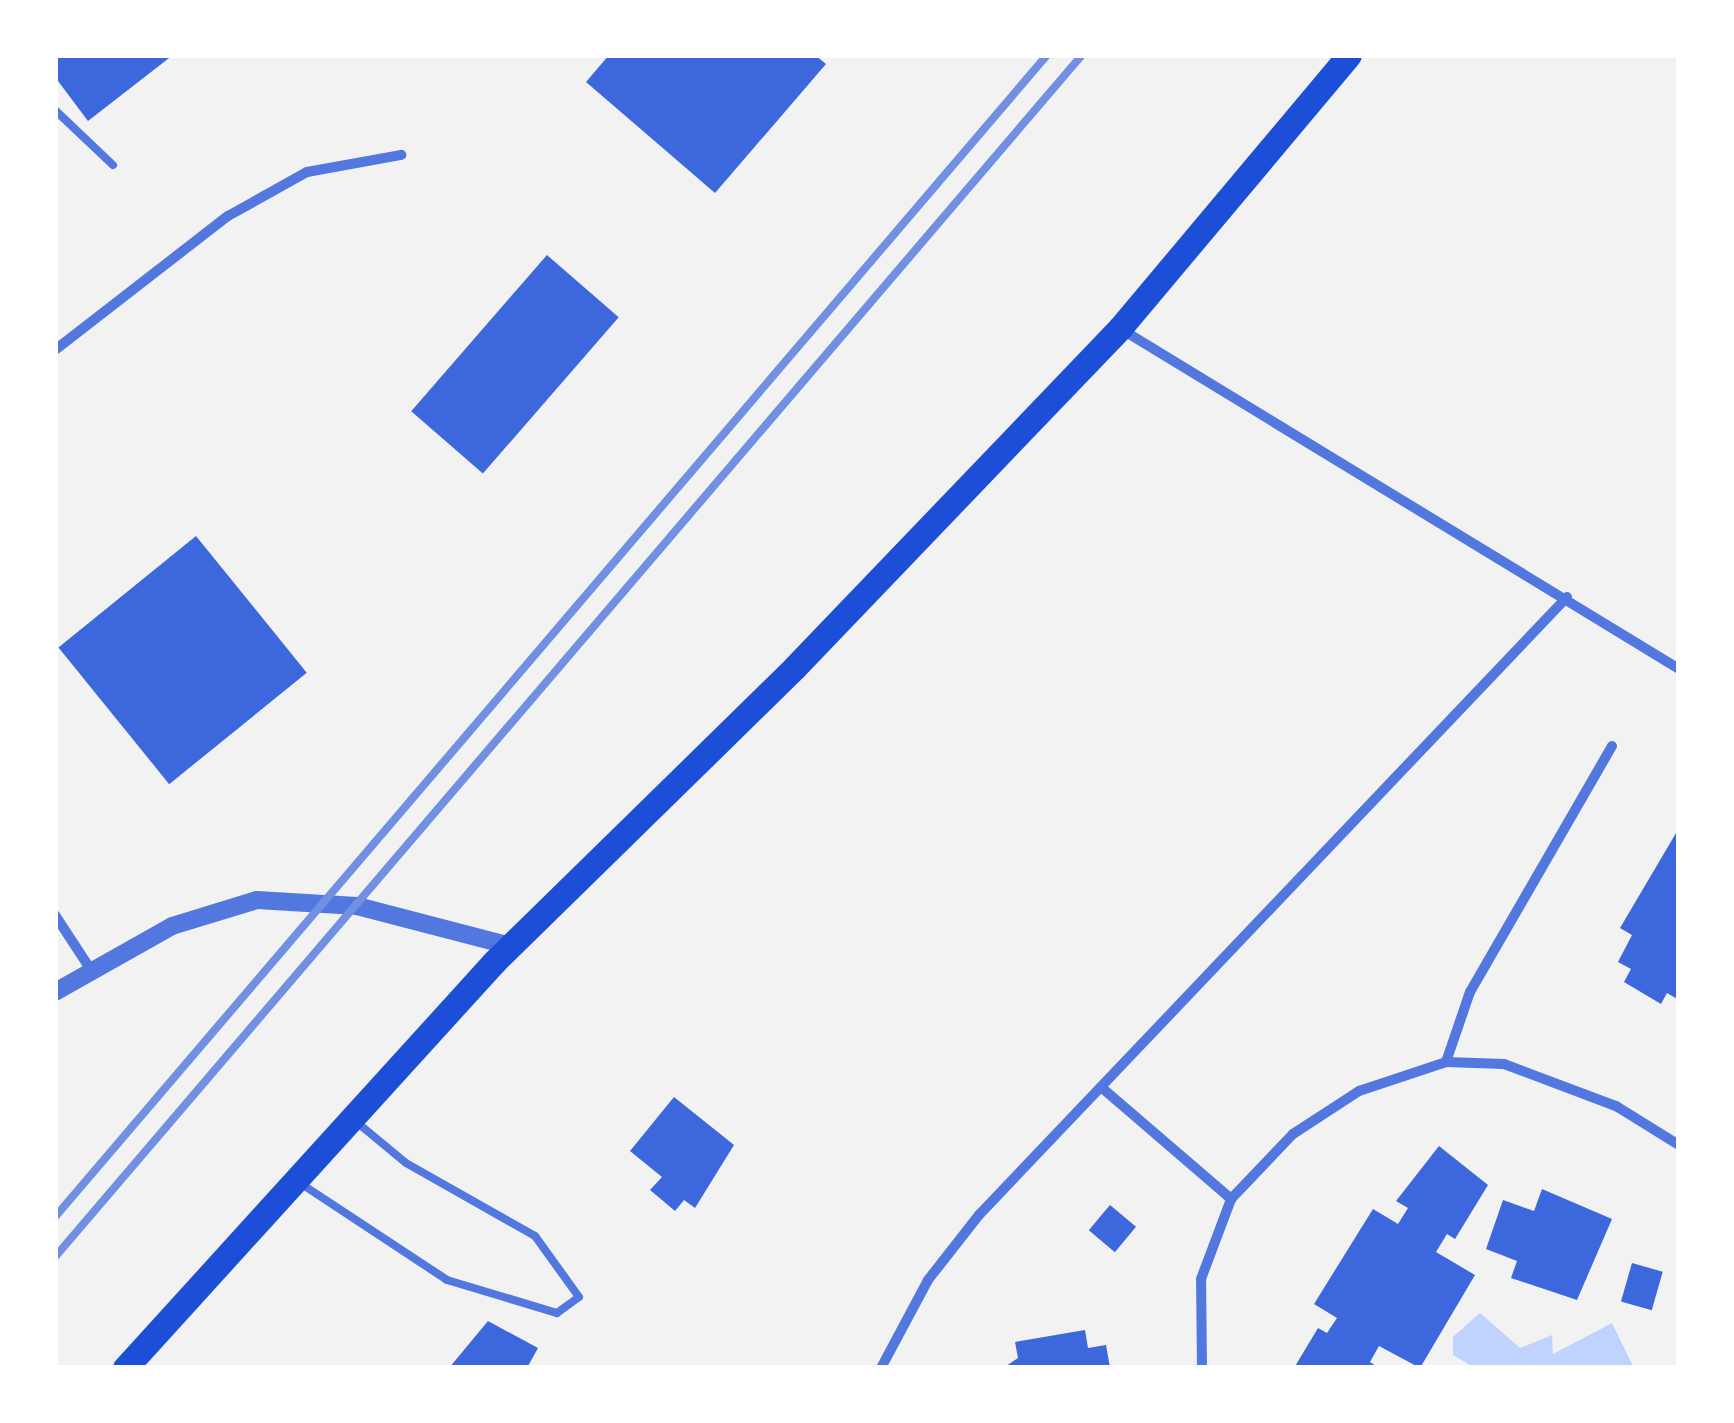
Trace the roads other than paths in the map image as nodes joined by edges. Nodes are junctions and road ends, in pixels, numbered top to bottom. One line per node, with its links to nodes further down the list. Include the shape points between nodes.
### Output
1 (1350, 55): 5 (main road)
2 (55, 110): 4 (lane)
3 (400, 155): 6 (street, via 306,172 244,208)
4 (113, 165)
5 (1120, 328): 7 (street); 11 (main road, via 795,667)
6 (55, 350)
7 (1566, 598): 8 (street); 15 (street)
8 (1679, 669)
9 (1612, 746): 14 (street, via 1470,992)
10 (55, 915): 12 (street)
11 (511, 946): 12 (street, via 356,906 278,898 185,921); 16 (main road)
12 (91, 970): 13 (street)
13 (55, 992)
14 (1446, 1062): 17 (street, via 1504,1064 1616,1106); 19 (street, via 1359,1091 1293,1134)
15 (1101, 1086): 19 (street); 21 (street, via 953,1244)
16 (350, 1118): 18 (main road); 18 (lane, via 406,1163 536,1236 579,1297 557,1313 446,1280)
17 (1679, 1145)
18 (294, 1178): 20 (main road)
19 (1231, 1200): 22 (street, via 1201,1279)
20 (125, 1368)
21 (880, 1368)
22 (1202, 1368)

